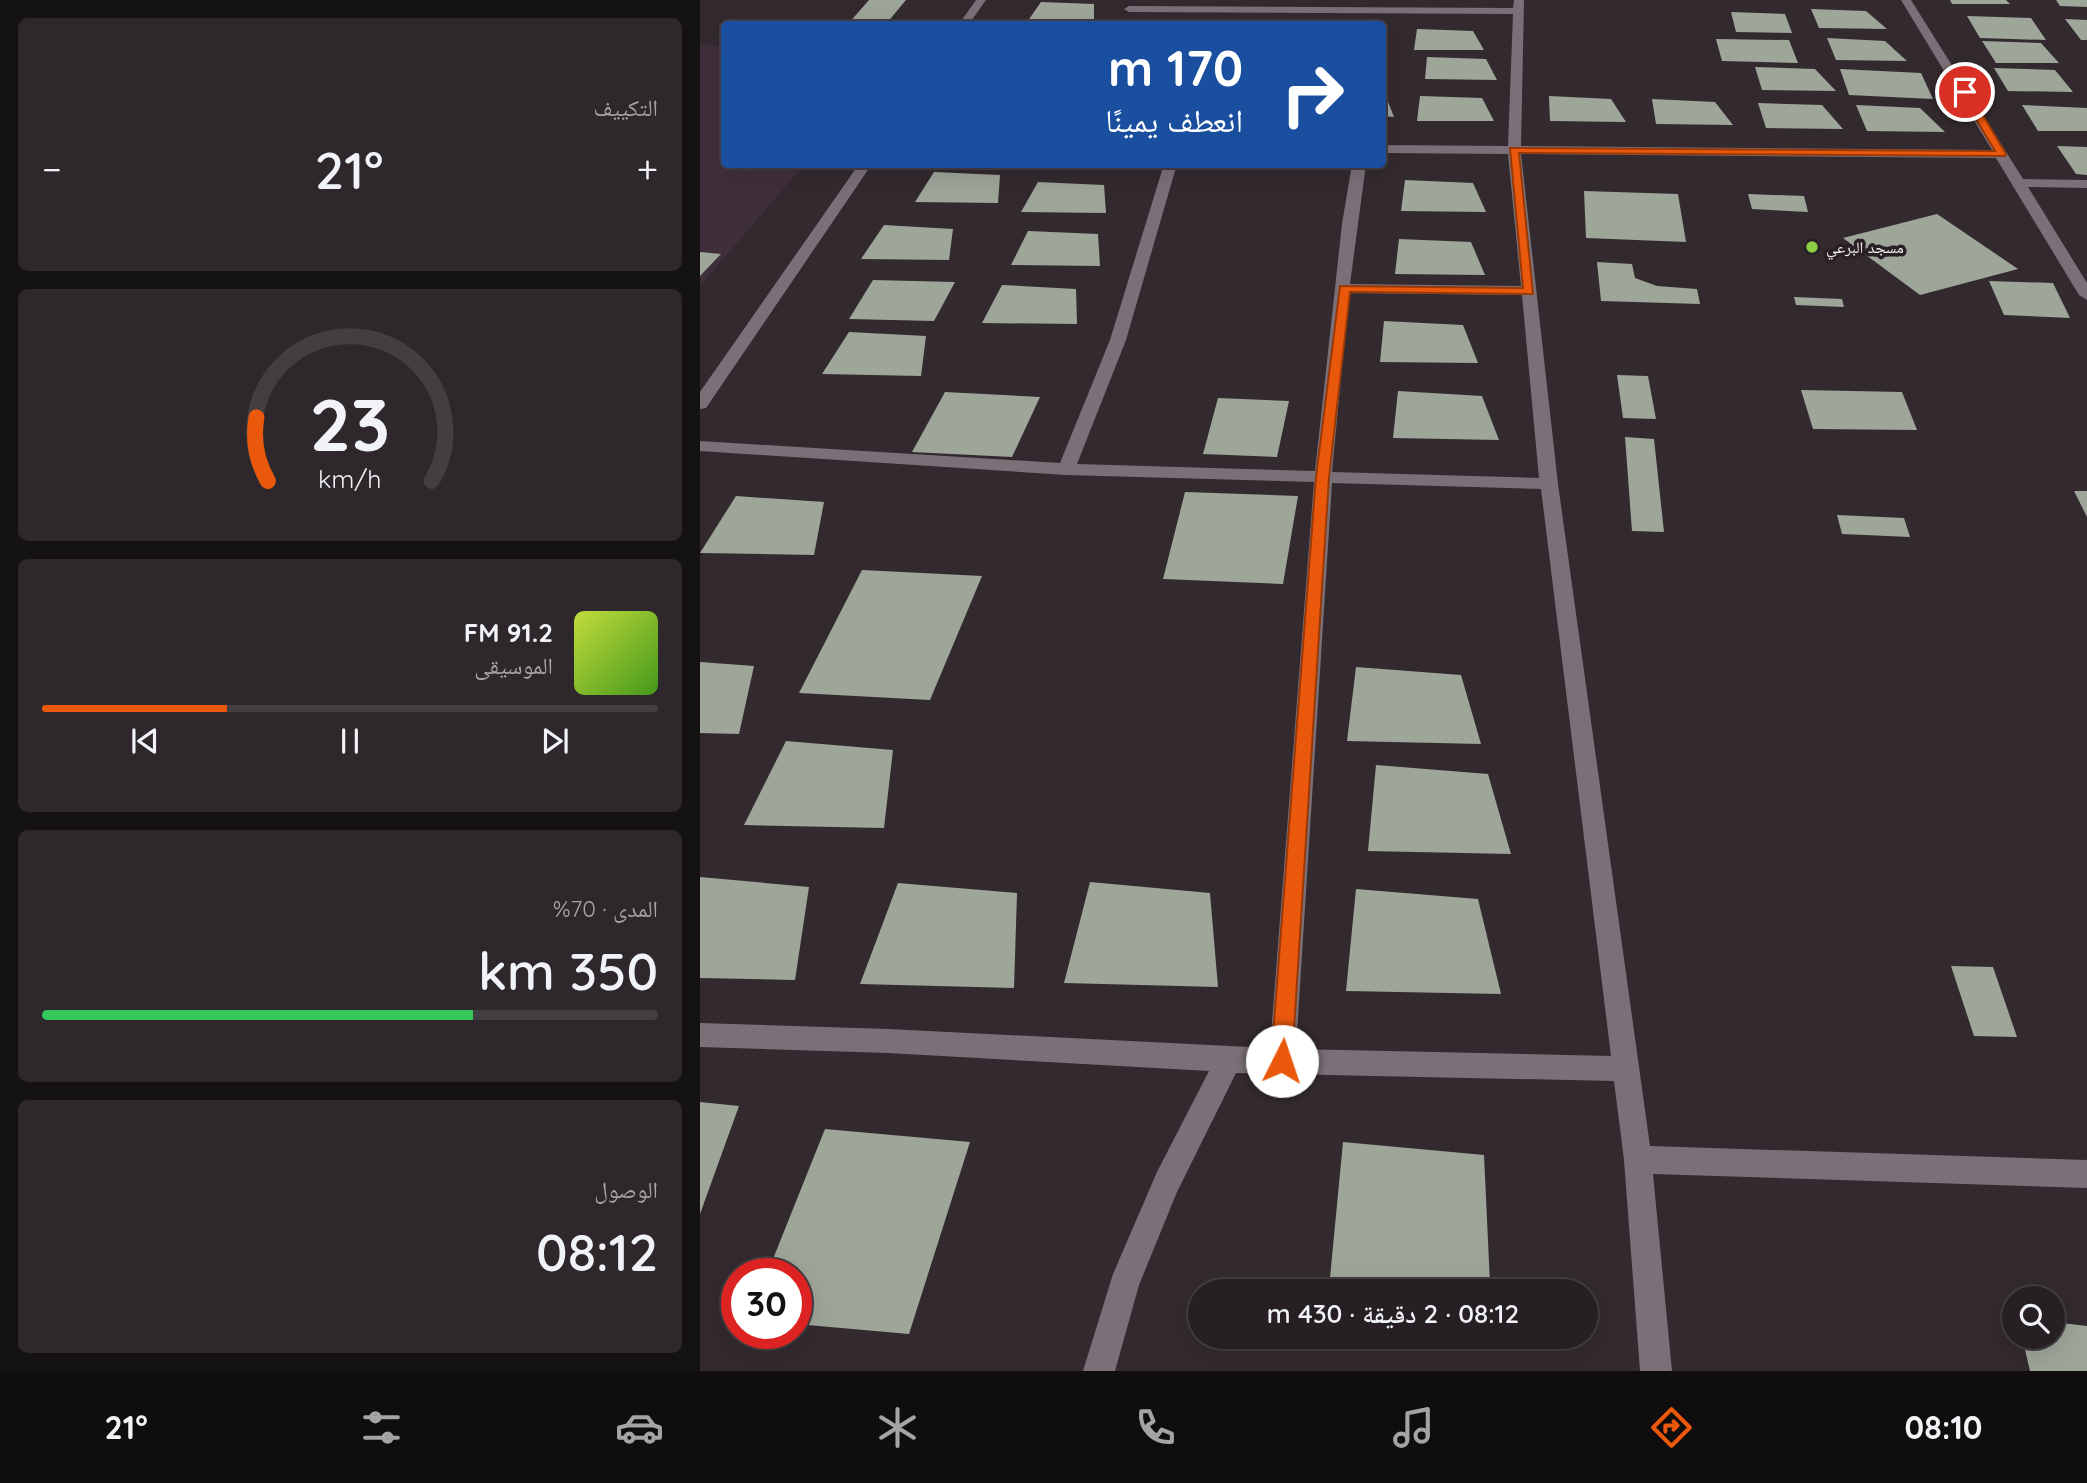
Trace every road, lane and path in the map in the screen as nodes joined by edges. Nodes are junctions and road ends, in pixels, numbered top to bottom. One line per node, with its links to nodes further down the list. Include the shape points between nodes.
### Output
1 (981, 0): 6 (street)
2 (1906, 0): 10 (street)
3 (1519, 5): 5 (street); 9 (street)
4 (1129, 9): 5 (street)
5 (1267, 10): 7 (street)
6 (966, 21)
7 (1265, 21)
8 (1386, 149): 9 (street)
9 (1514, 150): 10 (street); 17 (street)
10 (2001, 154): 14 (street)
11 (863, 168): 19 (street)
12 (1170, 168): 21 (street, via 1118,340)
13 (1358, 168): 16 (street)
14 (2017, 183): 15 (street); 18 (street)
15 (2087, 184)
16 (1344, 288): 17 (street); 22 (street)
17 (1529, 292): 23 (street)
18 (2087, 295)
19 (700, 404)
20 (700, 446): 21 (street)
21 (1066, 469): 22 (street)
22 (1322, 477): 23 (street); 26 (street)
23 (1549, 484): 27 (street)
24 (700, 1035): 25 (street)
25 (1229, 1060): 26 (street); 30 (street, via 1167,1182 1124,1285)
26 (1282, 1061): 27 (street)
27 (1624, 1069): 28 (street)
28 (1638, 1160): 29 (street); 31 (street)
29 (2087, 1174)
30 (1099, 1371)
31 (1656, 1371)

